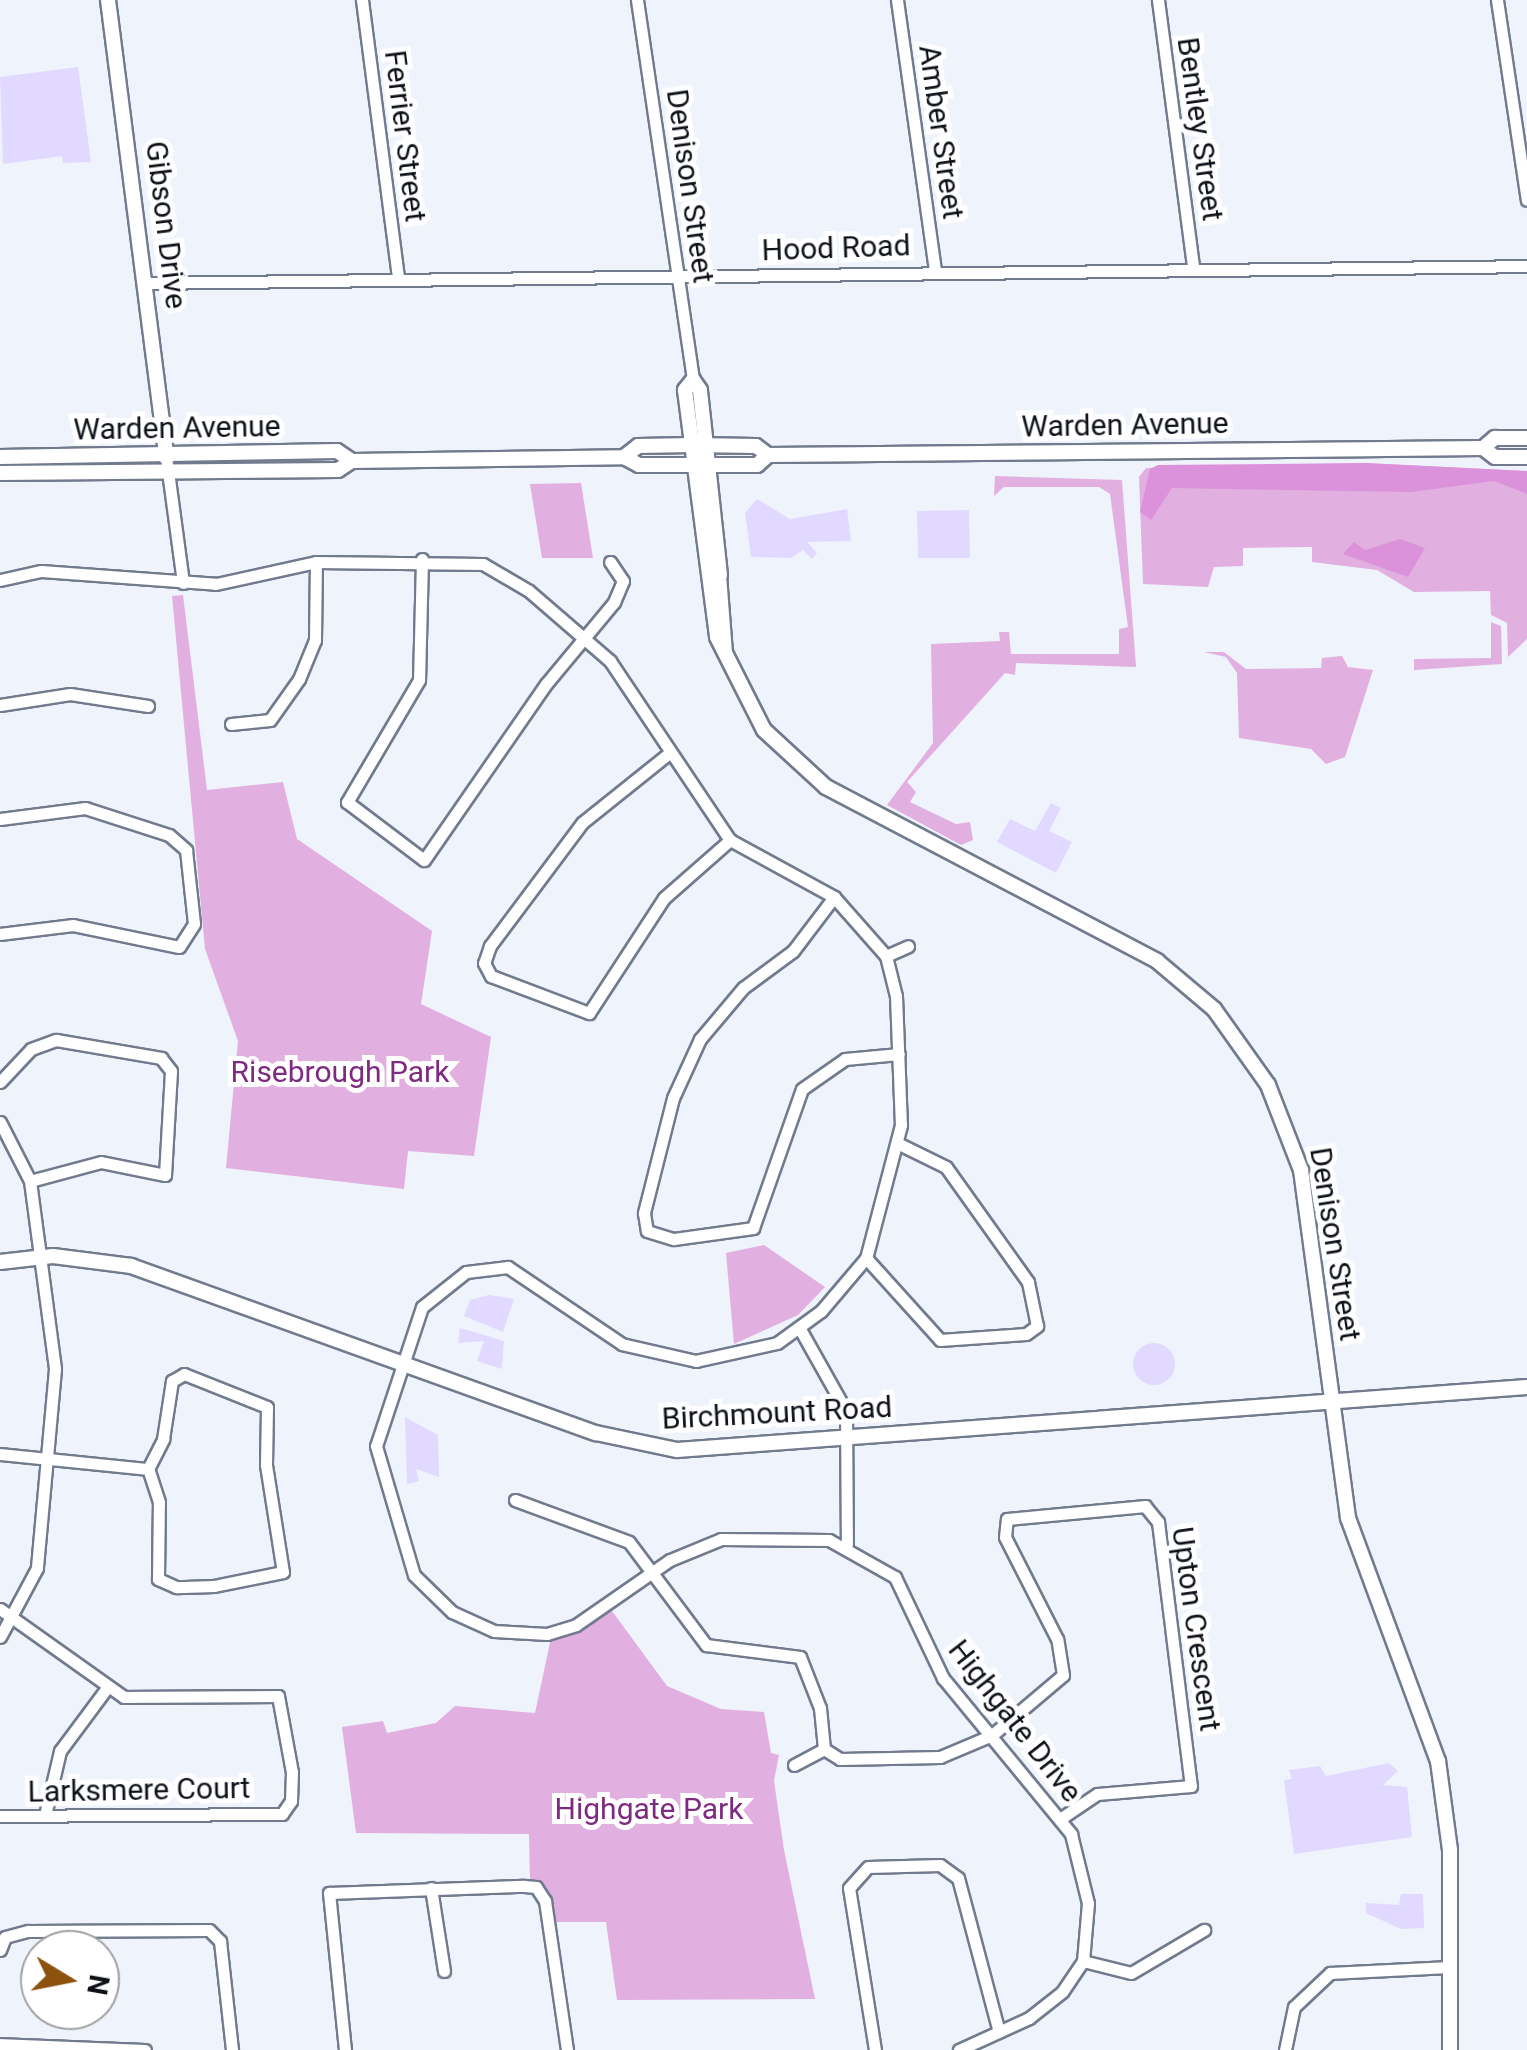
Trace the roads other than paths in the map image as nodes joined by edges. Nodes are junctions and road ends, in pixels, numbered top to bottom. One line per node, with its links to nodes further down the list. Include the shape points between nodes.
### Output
1 (108, 0): 13 (main road, Gibson Drive)
2 (362, 0): 12 (street, Ferrier Street)
3 (637, 0): 11 (street, Denison Street)
4 (898, 0): 10 (street, Amber Street)
5 (1158, 0): 8 (street, Bentley Street)
6 (1497, 0): 7 (street)
7 (1527, 200)
8 (1193, 265): 9 (street, Hood Road); 10 (street, Hood Road)
9 (1527, 266)
10 (935, 270): 11 (street, Hood Road)
11 (675, 277): 12 (street, Hood Road); 14 (street, Denison Street)
12 (398, 279): 13 (street, Hood Road)
13 (146, 283): 22 (main road, Gibson Drive)
14 (692, 380): 16 (main road, Denison Street)
15 (1527, 438): 17 (main road, Warden Avenue, via 1494,438)
16 (699, 446): 18 (main road, Warden Avenue, via 756,446); 19 (main road, Warden Avenue, via 638,446); 23 (main road, Denison Street)
17 (1483, 448): 18 (main road, Warden Avenue); 20 (main road, Warden Avenue, via 1495,457)
18 (768, 455): 23 (main road, Warden Avenue, via 756,465)
19 (624, 456): 22 (main road, Warden Avenue, via 352,461 338,470); 23 (main road, Warden Avenue, via 638,465)
20 (1527, 457)
21 (1, 460): 22 (main road, Warden Avenue)
22 (167, 465): 24 (main road, Warden Avenue); 30 (street)
23 (701, 465): 28 (main road, Denison Street); 32 (main road, Denison Street)
24 (0, 473)
25 (422, 559): 26 (street); 31 (street, via 483,564); 31 (street, via 420,680 347,795 351,808 416,857 430,858)
26 (316, 562): 30 (street, via 228,583); 35 (street, via 315,640 300,679 270,720)
27 (610, 562): 31 (street, via 621,570 620,591)
28 (720, 575): 32 (street, Denison Street)
29 (0, 580): 30 (street, via 41,572)
30 (184, 583)
31 (585, 636): 36 (street, via 618,672)
32 (726, 653): 54 (main road, Denison Street, via 764,730 808,776 1144,952 1236,1034 1268,1085 1300,1170)
33 (0, 706): 34 (street, via 70,694)
34 (148, 706)
35 (231, 724)
36 (668, 754): 38 (street); 38 (street, via 582,822 490,946 484,962 491,976 589,1013 664,898)
37 (0, 819): 40 (street, via 85,808 169,836 186,850 194,924 179,947 73,924)
38 (730, 840): 39 (street)
39 (834, 897): 42 (street); 43 (street, via 793,950 744,988 700,1039 673,1098 644,1213 647,1231 674,1239 753,1228 802,1089 846,1060)
40 (0, 934)
41 (908, 946): 42 (street)
42 (886, 956): 43 (street)
43 (899, 1054): 46 (street)
44 (0, 1082): 47 (street, via 31,1048 56,1040 161,1058 171,1071 165,1175 102,1162)
45 (0, 1122): 47 (street)
46 (897, 1143): 49 (street); 49 (street, via 946,1167 1028,1282 1037,1326 1026,1334 940,1340)
47 (30, 1181): 48 (street)
48 (42, 1257): 50 (main road, Birchmount Road); 52 (main road, Birchmount Road, via 131,1266); 57 (street, via 55,1345)
49 (866, 1258): 51 (street)
50 (0, 1262)
51 (800, 1329): 52 (street, via 742,1355 673,1358 612,1338 521,1272 480,1268 432,1294); 55 (street, via 840,1390)
52 (398, 1362): 55 (main road, Birchmount Road, via 645,1446 739,1449); 61 (street, via 378,1429 378,1466 406,1558 438,1603 494,1631 547,1634 592,1616)
53 (1527, 1387): 54 (main road, Birchmount Road)
54 (1329, 1404): 55 (main road, Birchmount Road); 76 (main road, Denison Street, via 1357,1552 1438,1761 1450,1839)
55 (849, 1438): 60 (street)
56 (0, 1454): 57 (street)
57 (48, 1454): 58 (street); 63 (street, via 37,1568)
58 (148, 1468): 58 (street, via 159,1502 156,1570 163,1584 214,1586 282,1572 263,1404 177,1376)
59 (515, 1500): 61 (street, via 629,1542)
60 (847, 1544): 61 (street, via 721,1539); 66 (street, Highgate Drive, via 894,1577 930,1658)
61 (650, 1572): 67 (street, via 706,1645 800,1657 820,1708)
62 (0, 1609): 63 (street, Larksmere Court)
63 (12, 1620): 64 (street); 65 (street, Larksmere Court)
64 (0, 1637)
65 (106, 1689): 69 (street, via 60,1751); 69 (street, Larksmere Court, via 162,1702 278,1696 292,1772 289,1808)
66 (992, 1735): 67 (street, via 940,1757 840,1759); 71 (street, Highgate Drive); 71 (street, Upton Crescent, via 1063,1675 1056,1638 1005,1536 1007,1520 1152,1510 1191,1786 1098,1794)
67 (824, 1749): 68 (street)
68 (794, 1765)
69 (46, 1815): 70 (street, Larksmere Court)
70 (0, 1816)
71 (1060, 1819): 75 (street, Highgate Drive, via 1076,1846 1088,1902)
72 (431, 1888): 77 (street); 82 (street, via 328,1893); 83 (street, via 536,1887 545,1901)
73 (1204, 1930): 75 (street, via 1131,1973)
74 (0, 1950): 81 (street, via 5,1937 28,1931 210,1930 220,1941)
75 (1083, 1961): 78 (street, via 1052,2002)
76 (1448, 1967): 86 (street, via 1330,1973 1294,2007); 87 (main road, Denison Street)
77 (444, 1971)
78 (999, 2032): 84 (street, via 958,1878 940,1865 868,1867 850,1888); 85 (street)
79 (0, 2044): 80 (street)
80 (145, 2050)
81 (232, 2050)
82 (345, 2050)
83 (566, 2050)
84 (875, 2050)
85 (959, 2050)
86 (1285, 2050)
87 (1450, 2050)

